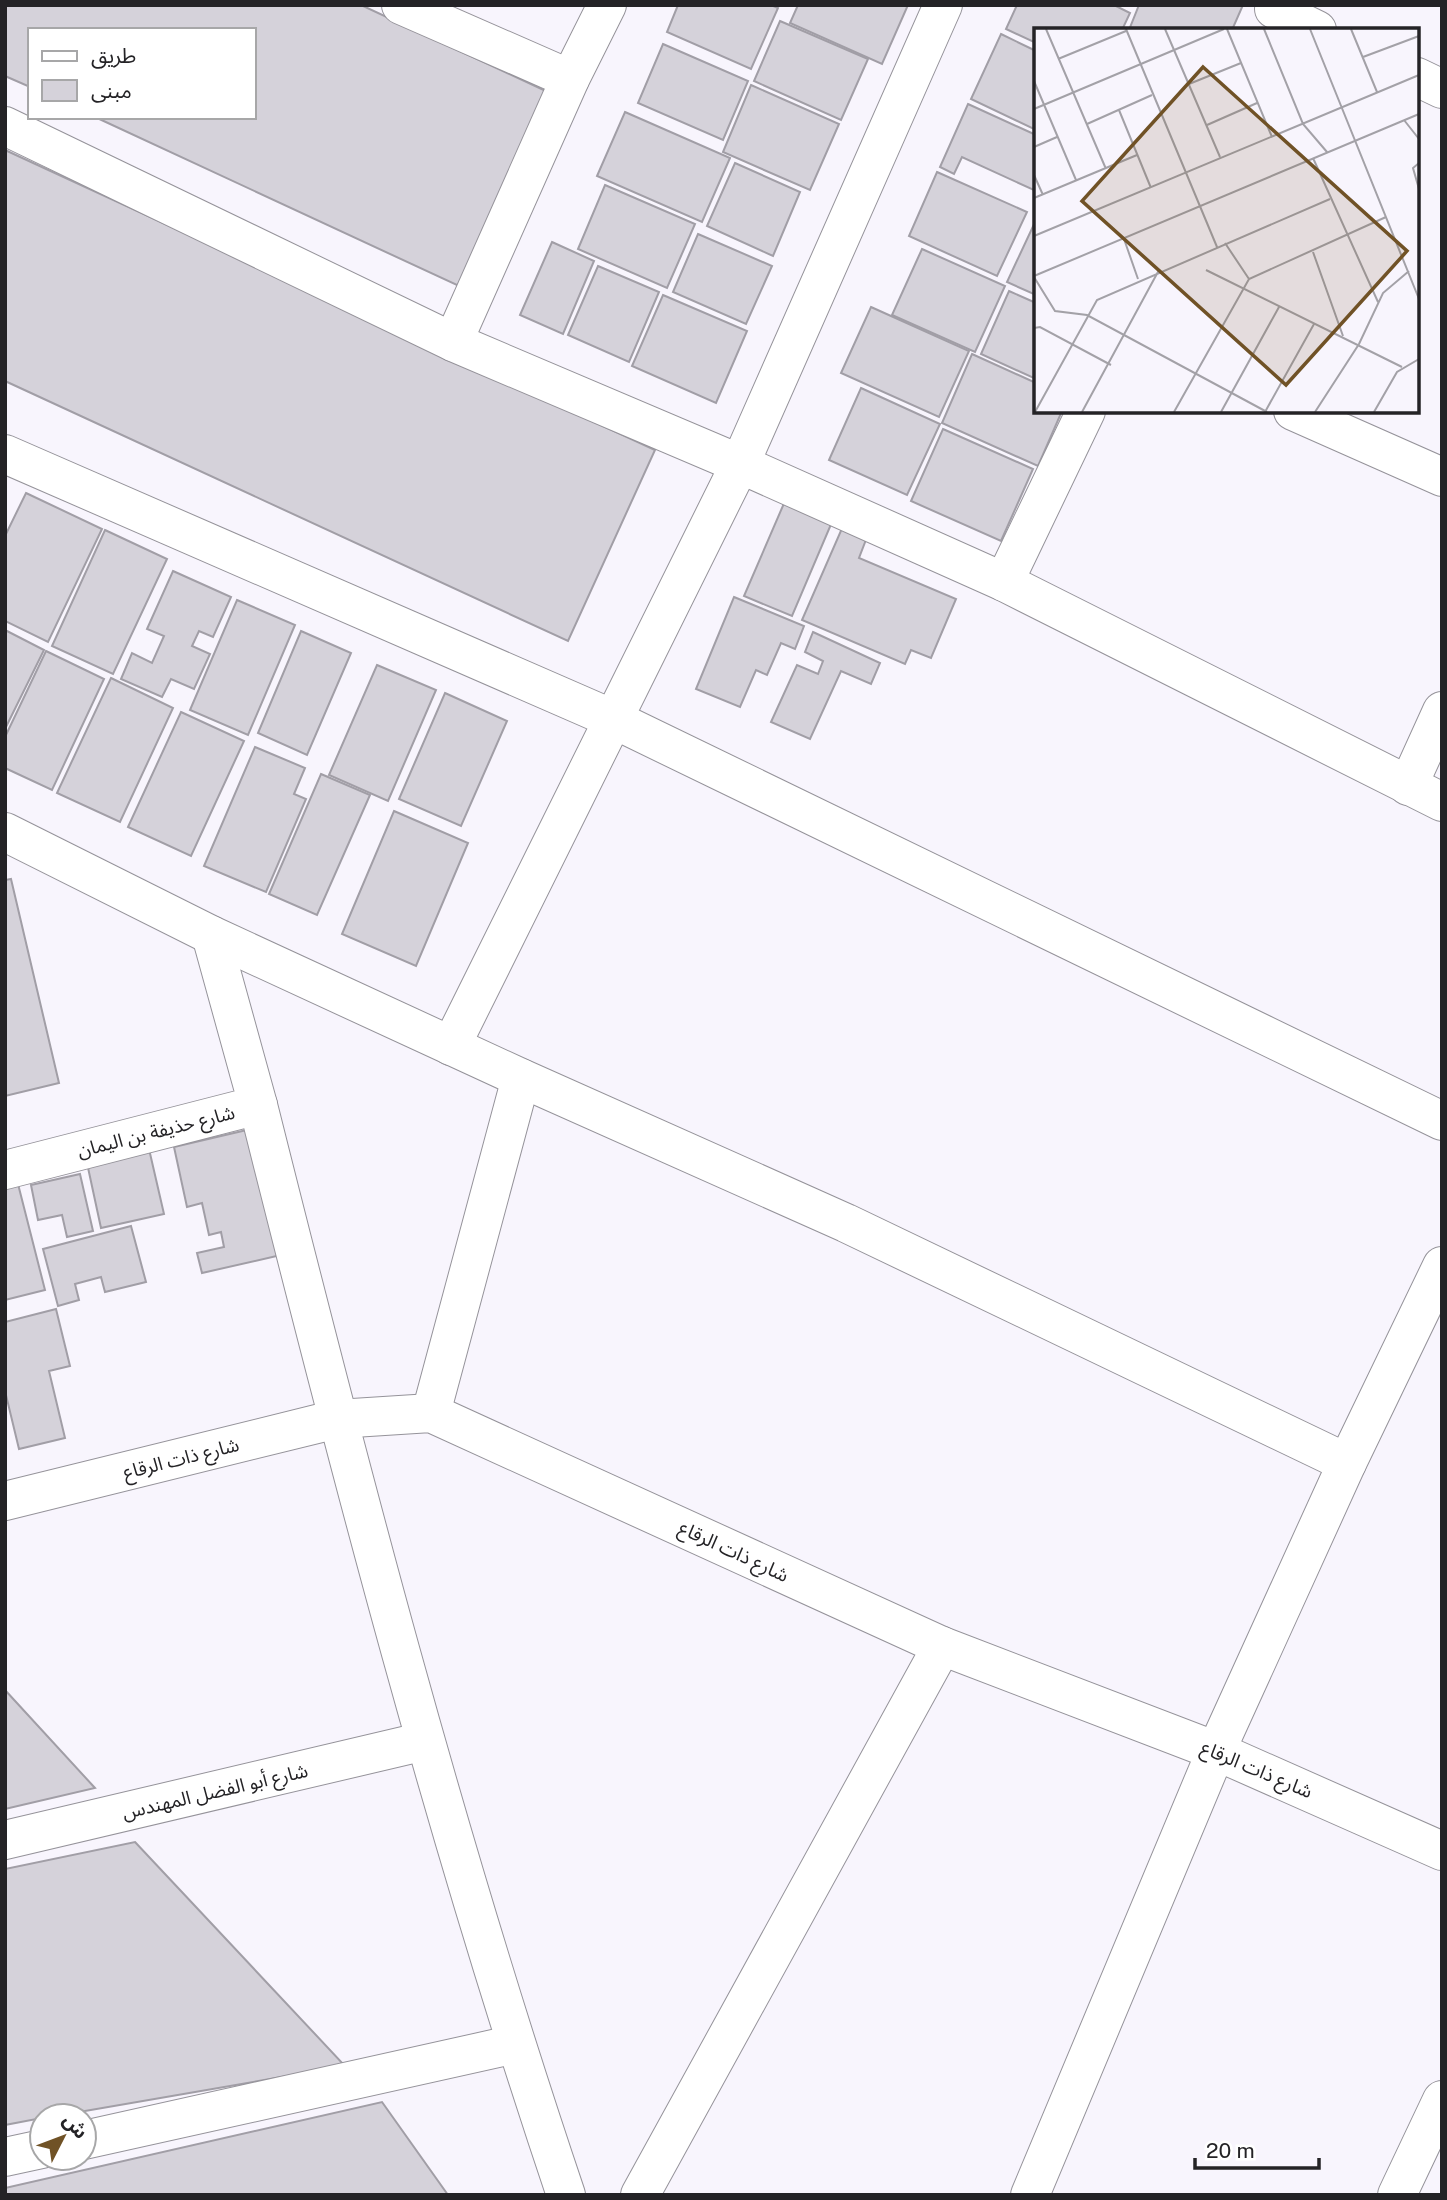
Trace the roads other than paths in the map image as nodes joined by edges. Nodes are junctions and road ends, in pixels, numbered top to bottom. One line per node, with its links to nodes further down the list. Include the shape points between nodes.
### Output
1 (401, 5): 7 (street)
2 (607, 5): 7 (street)
3 (943, 5): 14 (street)
4 (1272, 15): 5 (street)
5 (1311, 28)
6 (1419, 78): 8 (street)
7 (570, 79): 10 (street)
8 (1442, 89)
9 (5, 126): 10 (street)
10 (453, 342): 14 (street)
11 (1085, 413): 16 (street)
12 (1298, 413): 15 (street)
13 (5, 454): 18 (street)
14 (740, 464): 16 (street); 18 (street)
15 (1442, 477)
16 (1004, 582): 19 (street)
17 (1442, 710): 19 (street)
18 (613, 719): 23 (street); 26 (street)
19 (1408, 786): 20 (street)
20 (1442, 802)
21 (5, 832): 22 (street)
22 (211, 935): 23 (street); 25 (street, شارع حذيفة بن اليمان)
23 (451, 1046): 24 (street)
24 (521, 1078): 29 (street); 31 (street, via 846,1223)
25 (258, 1105): 27 (street, شارع حذيفة بن اليمان); 30 (street)
26 (1442, 1121)
27 (5, 1170)
28 (1442, 1266): 31 (street)
29 (431, 1413): 30 (street, شارع ذات الرقاع); 33 (street, شارع ذات الرقاع)
30 (337, 1419): 32 (street, شارع ذات الرقاع); 34 (street)
31 (1347, 1463): 35 (street)
32 (5, 1501)
33 (942, 1646): 35 (street, شارع ذات الرقاع); 44 (street)
34 (425, 1741): 36 (street, شارع أبو الفضل المهندس); 38 (street)
35 (1216, 1751): 37 (street, شارع ذات الرقاع); 45 (street)
36 (5, 1840)
37 (1442, 1851)
38 (516, 2044): 40 (street); 43 (street)
39 (1442, 2100): 46 (street)
40 (98, 2137)
41 (28, 2152): 42 (street)
42 (5, 2157)
43 (566, 2195)
44 (640, 2195)
45 (1030, 2195)
46 (1397, 2195)

